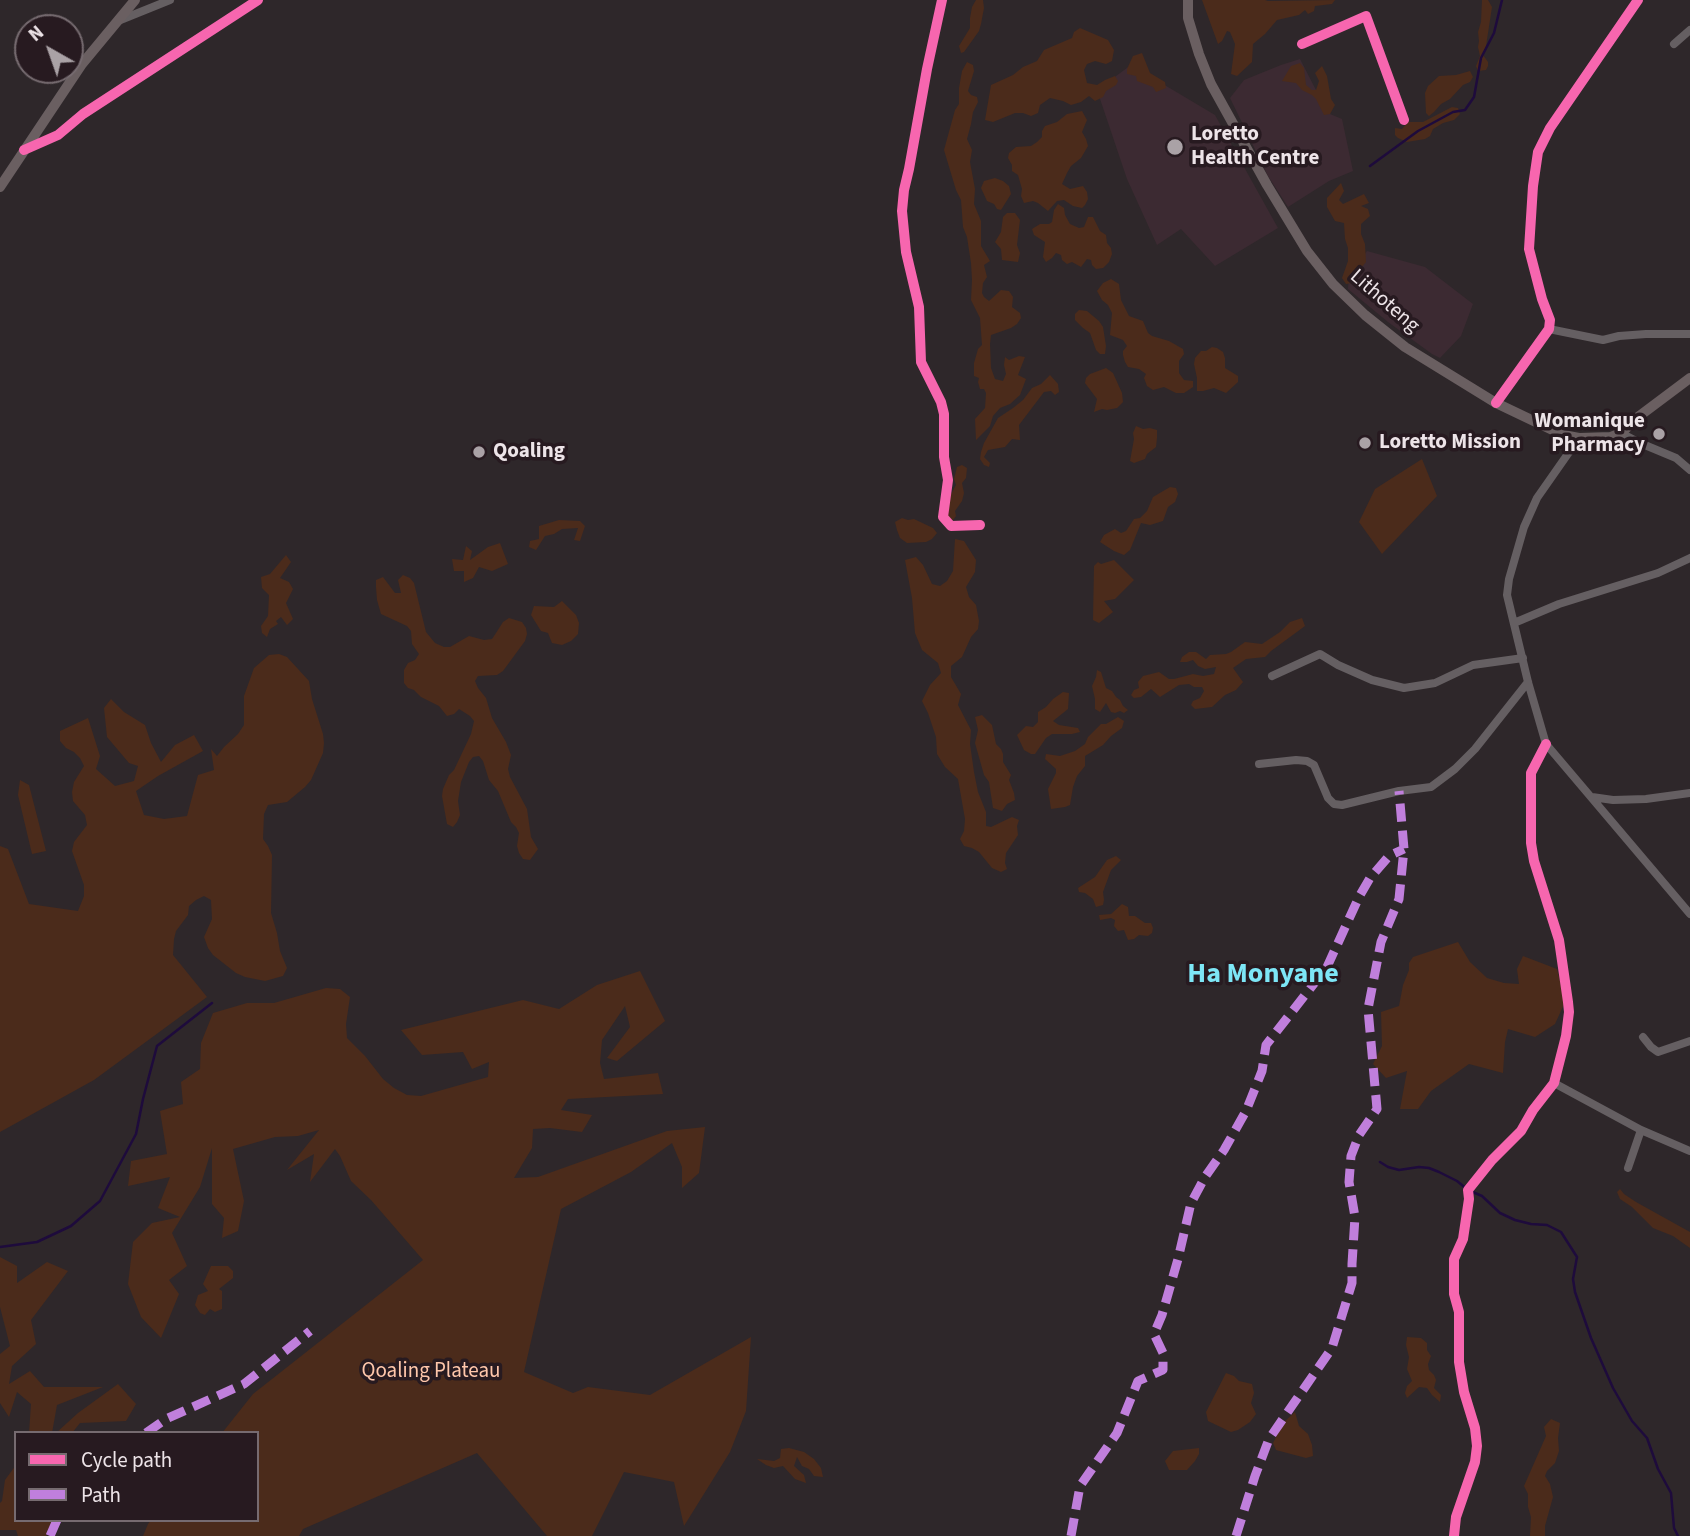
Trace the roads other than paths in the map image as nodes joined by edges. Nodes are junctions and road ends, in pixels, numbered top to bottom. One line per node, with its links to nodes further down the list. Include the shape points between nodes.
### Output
1 (135, 0): 7 (main road)
2 (170, 0): 7 (street)
3 (258, 0): 12 (street, via 58,135)
4 (942, 0): 21 (street, via 904,190 903,223 919,307 921,362 944,414 948,480 943,517 951,526)
5 (1188, 0): 17 (main road, Lithoteng, via 1188,18 1211,85 1316,262 1365,315 1405,347)
6 (1638, 0): 14 (street, via 1538,152 1529,249)
7 (118, 21): 12 (main road, via 82,64)
8 (1690, 30): 10 (street)
9 (1302, 44): 11 (street, via 1366,16)
10 (1674, 44)
11 (1404, 120)
12 (24, 150): 13 (main road)
13 (0, 187)
14 (1549, 329): 15 (street, via 1603,340); 17 (street)
15 (1690, 334)
16 (1690, 378): 18 (main road)
17 (1496, 403): 19 (main road, Lithoteng)
18 (1621, 433): 19 (main road, Lithoteng, via 1611,438); 20 (street, via 1676,458)
19 (1579, 438): 23 (street, via 1537,498 1524,527 1507,595)
20 (1690, 470)
21 (980, 525)
22 (1690, 558): 23 (street)
23 (1514, 623): 24 (street)
24 (1523, 658): 25 (street, via 1473,665 1435,682 1404,688 1372,680 1320,654); 26 (street)
25 (1272, 677)
26 (1528, 682): 27 (street); 28 (street, via 1484,739 1431,787 1334,804 1314,765 1307,761)
27 (1546, 744): 30 (street); 34 (street, via 1531,774 1531,843 1559,940 1569,1012)
28 (1259, 764)
29 (1690, 793): 30 (street, via 1614,800)
30 (1592, 797): 31 (street)
31 (1690, 914)
32 (1643, 1037): 33 (street, via 1658,1052)
33 (1690, 1041)
34 (1554, 1083): 35 (street); 38 (street, via 1521,1131 1468,1190 1463,1239 1454,1259 1454,1294 1459,1312 1458,1362 1478,1446)
35 (1641, 1130): 36 (street); 37 (street)
36 (1690, 1150)
37 (1628, 1168)
38 (1454, 1536)

